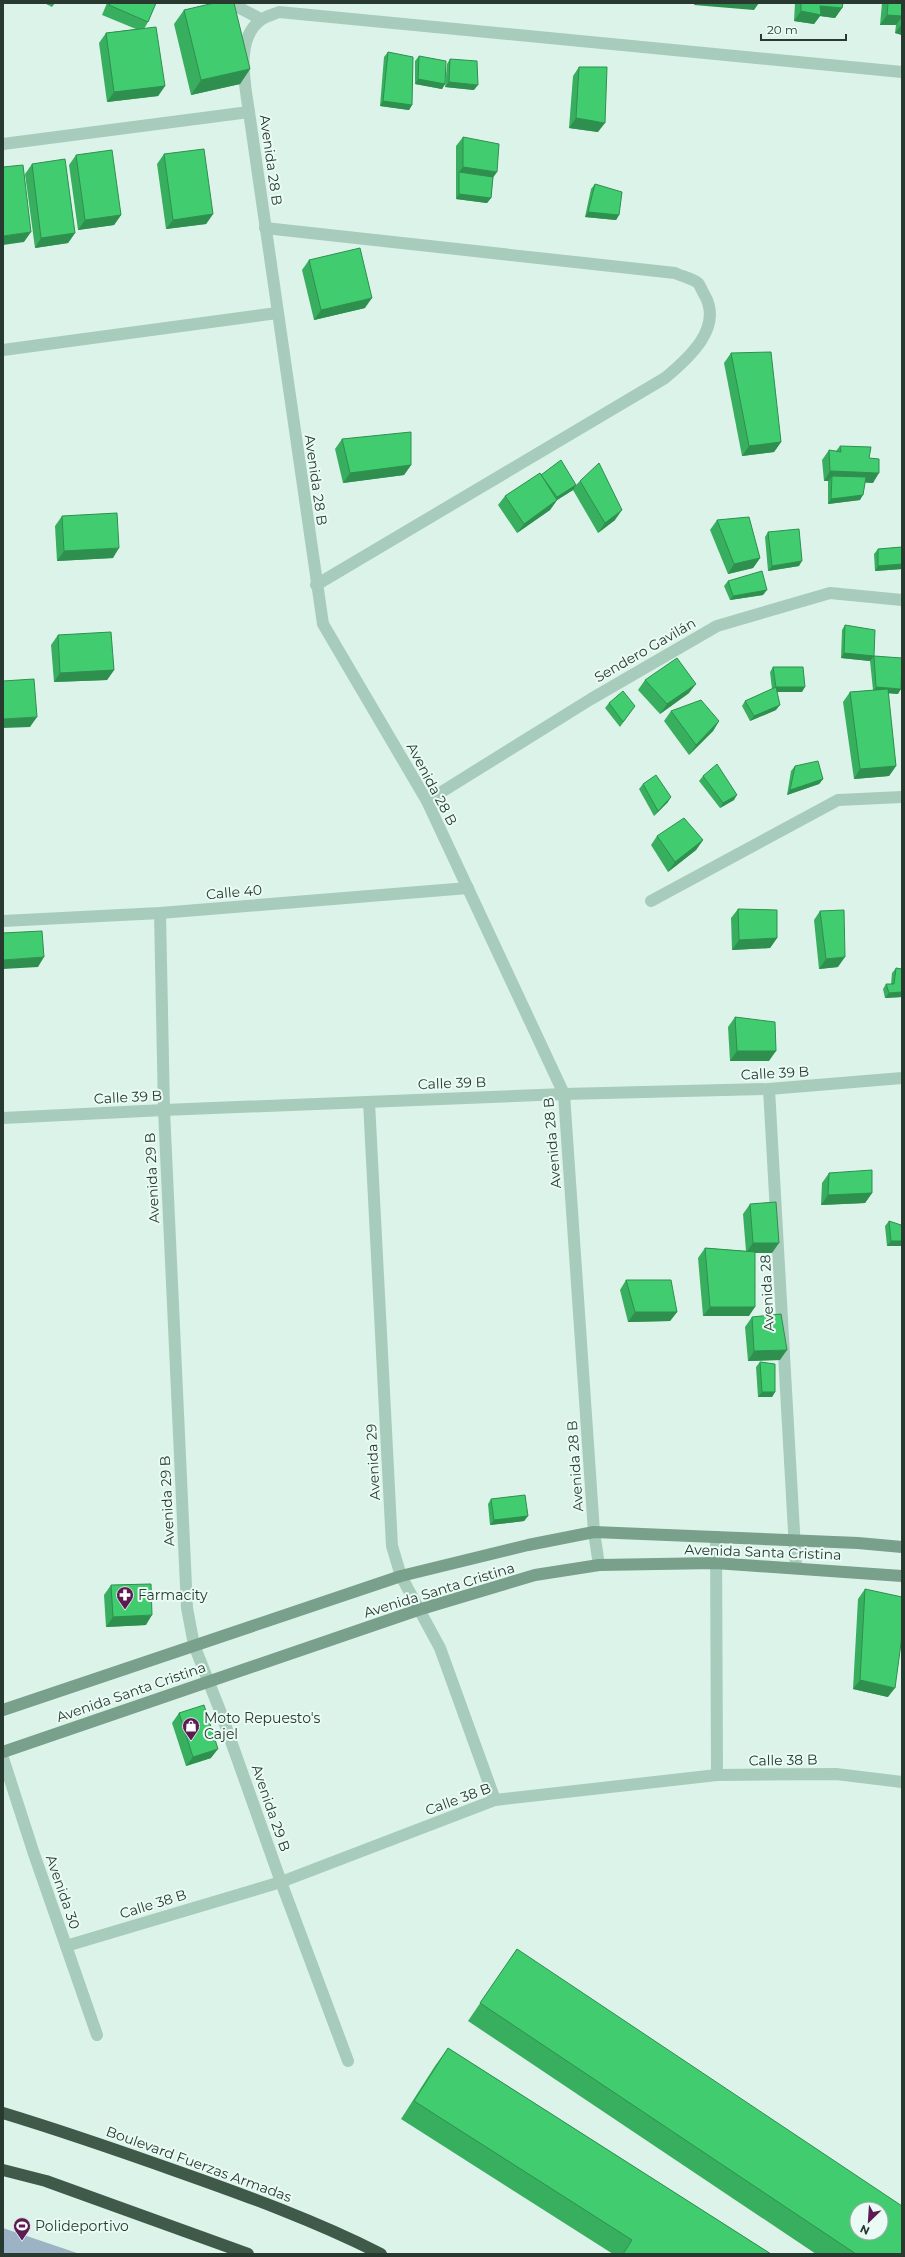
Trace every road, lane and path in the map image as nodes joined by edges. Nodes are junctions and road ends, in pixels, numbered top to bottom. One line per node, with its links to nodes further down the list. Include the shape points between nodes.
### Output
1 (230, 3): 2 (street)
2 (261, 19): 3 (street, via 279,12); 4 (street, Avenida 28 B, via 247,37 244,62)
3 (902, 72)
4 (249, 112): 5 (street); 6 (street, Avenida 28 B)
5 (3, 144)
6 (265, 228): 7 (street, Avenida 28 B); 9 (street, via 675,273 698,283 707,299 711,318 690,358 665,378)
7 (277, 313): 8 (street); 9 (street, Avenida 28 B)
8 (3, 350)
9 (316, 585): 12 (street, Avenida 28 B, via 323,624)
10 (902, 600): 12 (street, Sendero Gavilán, via 830,593 716,626 591,699)
11 (902, 797): 14 (street, via 838,800)
12 (427, 801): 13 (street, Avenida 28 B)
13 (468, 888): 15 (street, Calle 40); 19 (street, Avenida 28 B)
14 (651, 901)
15 (160, 913): 16 (street, Calle 40); 21 (street, Avenida 29 B)
16 (3, 921)
17 (902, 1078): 18 (street, Calle 39 B)
18 (769, 1089): 19 (street, Calle 39 B); 25 (street, Avenida 28)
19 (564, 1094): 20 (street, Calle 39 B); 23 (street, Avenida 28 B)
20 (369, 1102): 21 (street, Calle 39 B); 30 (street, Avenida 29, via 392,1546)
21 (164, 1110): 22 (street, Calle 39 B); 33 (street, Avenida 29 B, via 187,1608)
22 (3, 1118)
23 (594, 1532): 24 (street, Avenida Santa Cristina); 28 (street, Avenida 28 B); 30 (street, Avenida Santa Cristina, via 528,1544)
24 (716, 1537): 25 (street, Avenida Santa Cristina); 27 (street)
25 (796, 1540): 26 (street, Avenida Santa Cristina); 29 (street, Avenida 28)
26 (902, 1547)
27 (715, 1563): 28 (street, Avenida Santa Cristina); 29 (street, Avenida Santa Cristina); 38 (street)
28 (599, 1565): 32 (street, Avenida Santa Cristina, via 535,1576)
29 (796, 1568): 31 (street, Avenida Santa Cristina)
30 (401, 1576): 32 (street, Avenida 29); 33 (street, Avenida Santa Cristina)
31 (902, 1576)
32 (418, 1610): 34 (street, Avenida Santa Cristina); 40 (street, Avenida 29, via 440,1648)
33 (194, 1645): 34 (street, Avenida 29 B); 35 (street, Avenida Santa Cristina)
34 (209, 1682): 36 (street, Avenida Santa Cristina); 41 (street, Avenida 29 B)
35 (3, 1710)
36 (3, 1752)
37 (3, 1758): 42 (street, Avenida 30)
38 (717, 1775): 39 (street, Calle 38 B, via 836,1774); 40 (street, Calle 38 B)
39 (902, 1782)
40 (495, 1800): 41 (street, Calle 38 B)
41 (280, 1882): 42 (street, Calle 38 B); 44 (street, Avenida 29 B)
42 (66, 1946): 43 (street, Avenida 30)
43 (97, 2034)
44 (348, 2061)
45 (3, 2113): 48 (highway, Boulevard Fuerzas Armadas, via 67,2132 252,2198 350,2238)
46 (3, 2170): 47 (highway, via 46,2180)
47 (248, 2254)
48 (381, 2254)

